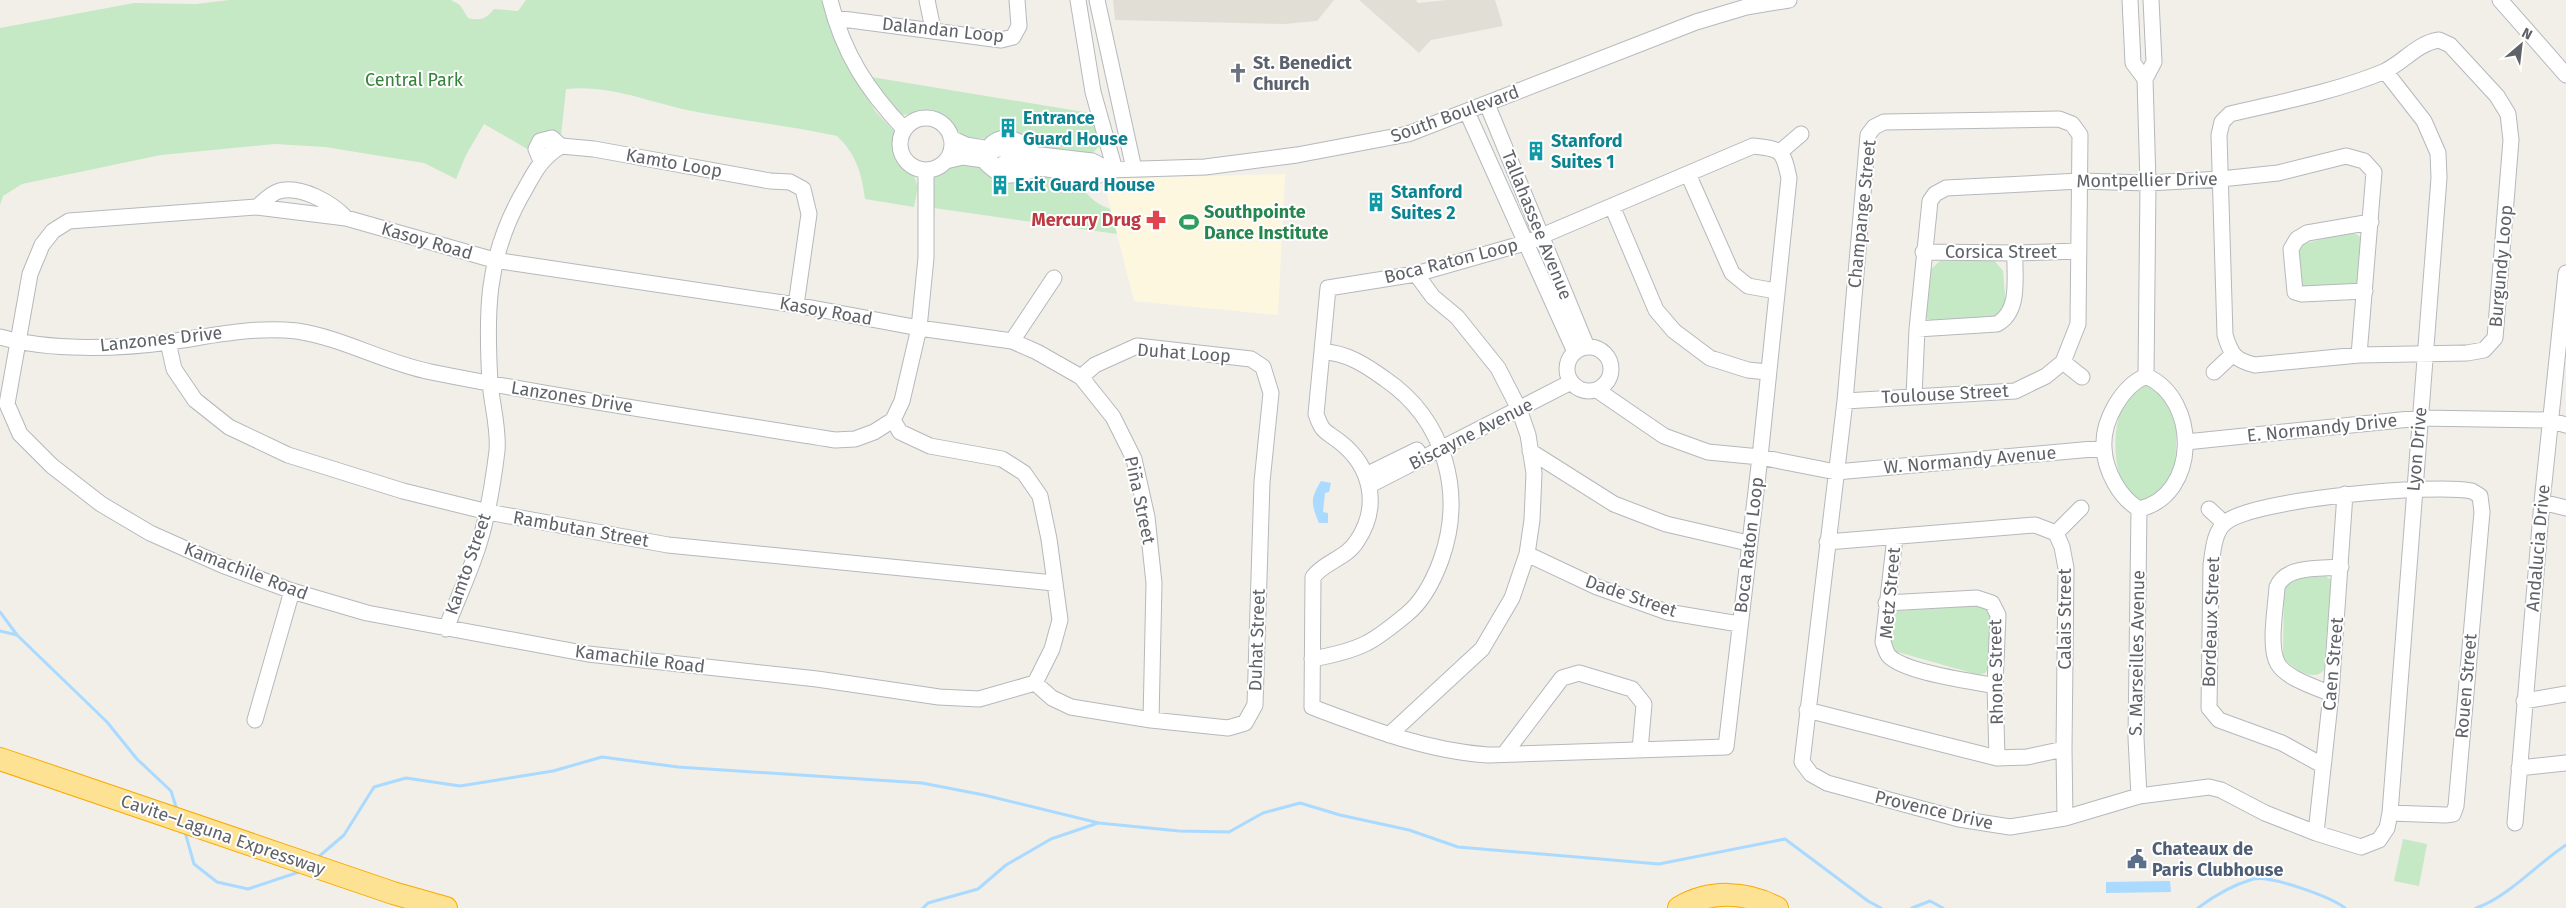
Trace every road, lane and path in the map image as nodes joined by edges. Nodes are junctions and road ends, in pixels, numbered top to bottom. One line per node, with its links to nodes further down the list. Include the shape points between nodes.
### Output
1 (830, 0): 10 (street)
2 (928, 0): 11 (street)
3 (1017, 0): 11 (street, Dalandan Loop, via 1019,26 1013,37 1001,40)
4 (1078, 0): 26 (street, via 1093,92)
5 (1097, 0): 24 (street)
6 (1789, 0): 15 (street, South Boulevard, via 1746,7 1696,22)
7 (2130, 0): 14 (street, via 2133,63)
8 (2151, 0): 14 (street, via 2154,62)
9 (2500, 0): 13 (street)
10 (835, 18): 11 (street, Dalandan Loop); 17 (street, via 861,77)
11 (933, 30)
12 (2385, 71): 28 (street, Burgundy Loop, via 2344,86 2230,114 2222,122 2219,135); 53 (street, Lyon Drive, via 2424,120 2438,152 2439,178); 53 (street, Burgundy Loop, via 2430,42 2439,40 2450,45 2498,96 2508,114 2511,140 2495,338 2484,350)
13 (2566, 75)
14 (2145, 79): 30 (street)
15 (1487, 104): 16 (street, South Boulevard); 33 (street, Tallahassee Avenue)
16 (1467, 112): 24 (street, South Boulevard, via 1408,134 1333,149 1205,166); 34 (street, Tallahassee Avenue)
17 (904, 129): 19 (street, via 926,118 942,124); 25 (street, via 901,152 911,165)
18 (1801, 134): 20 (street)
19 (951, 138): 21 (street, South Boulevard); 22 (street, via 952,146)
20 (1780, 152): 27 (street, Boca Raton Loop, via 1776,148 1754,146); 42 (street, Boca Raton Loop, via 1784,155 1789,178)
21 (995, 156): 22 (street, South Boulevard); 23 (street, South Boulevard); 23 (street, South Boulevard, via 992,170 1008,176); 26 (street, South Boulevard, via 998,139 1014,138 1034,154 1092,161)
22 (946, 161): 25 (street)
23 (1041, 169): 26 (street, South Boulevard, via 1097,176)
24 (1134, 169): 26 (street, South Boulevard)
25 (926, 170): 45 (street, via 926,258)
26 (1112, 170)
27 (1688, 174): 31 (street, Boca Raton Loop); 42 (street, via 1732,274 1748,286)
28 (2220, 179): 30 (street, Montpellier Drive); 32 (street, Montpellier Drive, via 2278,172 2346,156 2364,162 2374,172); 54 (street, Burgundy Loop, via 2225,335)
29 (2080, 181): 30 (street, Montpellier Drive); 35 (street); 36 (street, Montpellier Drive, via 1946,188 1930,201); 67 (street, Champange Street, via 2080,135 2072,124 2059,118 1884,122 1874,126 1868,135)
30 (2148, 183): 60 (street)
31 (1612, 206): 33 (street, Boca Raton Loop); 58 (street, via 1656,310 1674,331 1710,358 1748,370)
32 (2371, 222): 43 (street, Montpellier Drive); 43 (street, via 2307,233 2297,239 2291,249 2295,292)
33 (1542, 236): 34 (street, Boca Raton Loop); 51 (street, Tallahassee Avenue)
34 (1525, 243): 40 (street, Boca Raton Loop); 51 (street, Tallahassee Avenue)
35 (2079, 251): 37 (street, Corsica Street); 56 (street, via 2078,324)
36 (1923, 252): 37 (street, Corsica Street); 46 (street, Montpellier Drive)
37 (2015, 254): 46 (street, via 2013,308 2005,320 1997,324)
38 (494, 260): 44 (street, Kasoy Road); 44 (street, Kamto Loop, via 512,214 541,161 562,146 594,149 790,182 803,189 809,214); 49 (street, Kasoy Road, via 346,218 326,202 281,190 268,196 257,207 69,220 53,231 42,245 30,274); 64 (street, Kamto Street, via 488,294)
39 (2566, 272): 71 (street, Andalucia Drive)
40 (1416, 274): 52 (street, Boca Raton Loop, via 1328,288); 68 (street, via 1434,297 1457,317 1498,368)
41 (1054, 278): 48 (street)
42 (1776, 291): 58 (street, Boca Raton Loop)
43 (2365, 291): 55 (street, Montpellier Drive)
44 (796, 305): 45 (street, Kasoy Road)
45 (919, 328): 48 (street, Piña Street); 70 (street, via 902,401)
46 (1917, 329): 66 (street, Montpellier Drive)
47 (0, 337): 49 (street, Lanzones Drive)
48 (1012, 341): 61 (street, Piña Street)
49 (18, 342): 50 (street, Lanzones Drive, via 107,348); 96 (street, Kamachile Road, via 7,404 20,434 52,466 101,504 150,533)
50 (168, 342): 64 (street, Lanzones Drive, via 242,330 296,331 334,340 428,372); 87 (street, Rambutan Street, via 174,369 195,400 229,427 288,454 403,492)
51 (1581, 350): 62 (street, via 1567,365); 65 (street, via 1601,350 1610,361 1612,368 1608,381)
52 (1323, 352): 74 (street, via 1367,366 1401,390 1428,421); 79 (street, Boca Raton Loop, via 1316,414 1321,429 1356,458)
53 (2426, 354): 55 (street, Burgundy Loop); 69 (street, Lyon Drive)
54 (2232, 355): 55 (street, Burgundy Loop, via 2255,365); 59 (street)
55 (2359, 356)
56 (2063, 362): 63 (street); 66 (street, Toulouse Street, via 2046,376 2015,391)
57 (1263, 367): 61 (street, Duhat Loop, via 1251,359 1137,346 1094,365); 108 (street, Duhat Street, via 1272,393 1262,482 1255,705 1244,723 1228,728)
58 (1767, 372): 77 (street, Boca Raton Loop)
59 (2214, 372)
60 (2146, 376): 73 (street, via 2159,382 2178,405); 75 (street, via 2136,380 2118,402 2110,419)
61 (1081, 377): 108 (street, Piña Street, via 1113,417 1134,459 1147,517 1154,583)
62 (1569, 377): 65 (street, via 1583,390); 68 (street, Biscayne Avenue)
63 (2082, 378)
64 (490, 383): 70 (street, Lanzones Drive, via 835,440 855,439); 87 (street, Kamto Street, via 497,448)
65 (1597, 390): 77 (street, via 1664,436 1708,452)
66 (1914, 396): 67 (street, Toulouse Street)
67 (1844, 400): 78 (street, Champange Street)
68 (1517, 404): 74 (street, Biscayne Avenue); 76 (street)
69 (2420, 418): 71 (street, E. Normandy Drive); 73 (street, E. Normandy Drive); 80 (street, Lyon Drive)
70 (893, 420): 95 (street, via 900,432 911,439 930,446 1002,459 1024,473 1040,496)
71 (2549, 420): 72 (street, E. Normandy Drive); 82 (street, Andalucia Drive)
72 (2566, 425)
73 (2186, 442): 85 (street, via 2178,478 2165,497)
74 (1438, 444): 79 (street, Biscayne Avenue); 100 (street, via 1445,459 1452,500 1448,539 1434,580 1408,613 1366,643)
75 (2104, 448): 78 (street, W. Normandy Avenue); 85 (street, via 2118,490 2127,502)
76 (1530, 451): 92 (street, via 1614,504 1666,524); 93 (street, via 1534,472)
77 (1760, 458): 78 (street); 92 (street, Boca Raton Loop)
78 (1836, 472): 91 (street, Provence Drive)
79 (1368, 480): 100 (street, Boca Raton Loop, via 1367,522 1357,542 1341,558 1319,569 1313,577)
80 (2414, 490): 81 (street); 121 (street, Lyon Drive); 121 (street, Rouen Street, via 2464,489 2480,496 2482,512 2456,806 2453,814 2445,815)
81 (2345, 494): 88 (street, via 2244,512); 94 (street, Caen Street)
82 (2542, 502): 84 (street); 105 (street, Andalucia Drive)
83 (2080, 508): 89 (street)
84 (2566, 508)
85 (2139, 509): 120 (street, S. Marseilles Avenue, via 2136,738)
86 (2208, 509): 88 (street)
87 (488, 512): 95 (street, Rambutan Street, via 668,545); 99 (street, Kamto Street)
88 (2224, 523): 116 (street, Bordeaux Street, via 2214,542 2211,565 2209,708 2219,720 2282,743)
89 (2056, 533): 90 (street, via 2035,525); 110 (street, Calais Street, via 2066,568)
90 (1895, 537): 91 (street); 97 (street, Metz Street)
91 (1827, 542): 106 (street, Provence Drive)
92 (1748, 543): 98 (street, Boca Raton Loop)
93 (1527, 554): 98 (street, Dade Street, via 1598,587 1667,612); 109 (street, via 1512,598 1482,649)
94 (2341, 567): 103 (street, Caen Street); 103 (street, via 2290,572 2280,579 2277,587 2273,652 2278,664 2287,673)
95 (1054, 583): 101 (street, via 1060,620 1052,649)
96 (292, 591): 99 (street, Kamachile Road, via 367,613); 107 (street)
97 (1886, 604): 102 (street, Metz Street, via 1883,642 1888,655 1898,663); 102 (street, Rhone Street, via 1977,598 1992,603 1998,615)
98 (1739, 624): 111 (street, Boca Raton Loop, via 1726,747)
99 (446, 629): 101 (street, Kamachile Road, via 588,654 817,679 939,697 978,700)
100 (1312, 659): 109 (street, Boca Raton Loop, via 1312,707)
101 (1035, 683): 108 (street, Duhat Street, via 1052,698 1071,707)
102 (1995, 686): 113 (street, Rhone Street)
103 (2331, 694): 116 (street, Caen Street)
104 (2566, 694): 105 (street)
105 (2524, 701): 117 (street, Andalucia Drive)
106 (1807, 710): 113 (street); 122 (street, Provence Drive, via 1802,762 1811,774 1827,783 1958,819 2001,825 2040,824)
107 (255, 720)
108 (1151, 720)
109 (1390, 735): 112 (street, Boca Raton Loop, via 1466,754)
110 (2064, 749): 113 (street, via 2027,757); 122 (street, Calais Street)
111 (1640, 750): 112 (street, Boca Raton Loop); 112 (street, via 1644,704 1632,689 1579,673 1562,678)
112 (1504, 753)
113 (1997, 758)
114 (0, 759): 119 (highway, Cavite–Laguna Expressway)
115 (2566, 763): 117 (street)
116 (2322, 765): 124 (street, Caen Street)
117 (2519, 768): 123 (street, Andalucia Drive)
118 (0, 775): 119 (highway, Cavite–Laguna Expressway)
119 (55, 786): 126 (highway, Cavite–Laguna Expressway)
120 (2139, 796): 122 (street, Provence Drive); 124 (street, Provence Drive, via 2209,787)
121 (2390, 813): 125 (street, Lyon Drive, via 2387,828)
122 (2066, 818)
123 (2515, 823)
124 (2316, 833): 125 (street, Provence Drive, via 2362,846)
125 (2379, 840)
126 (390, 903): 127 (highway, Cavite–Laguna Expressway)
127 (446, 908)
128 (1679, 908): 131 (highway, via 1707,897 1734,895)
129 (1704, 908): 130 (highway, via 1724,904)
130 (1753, 908)
131 (1777, 908)

